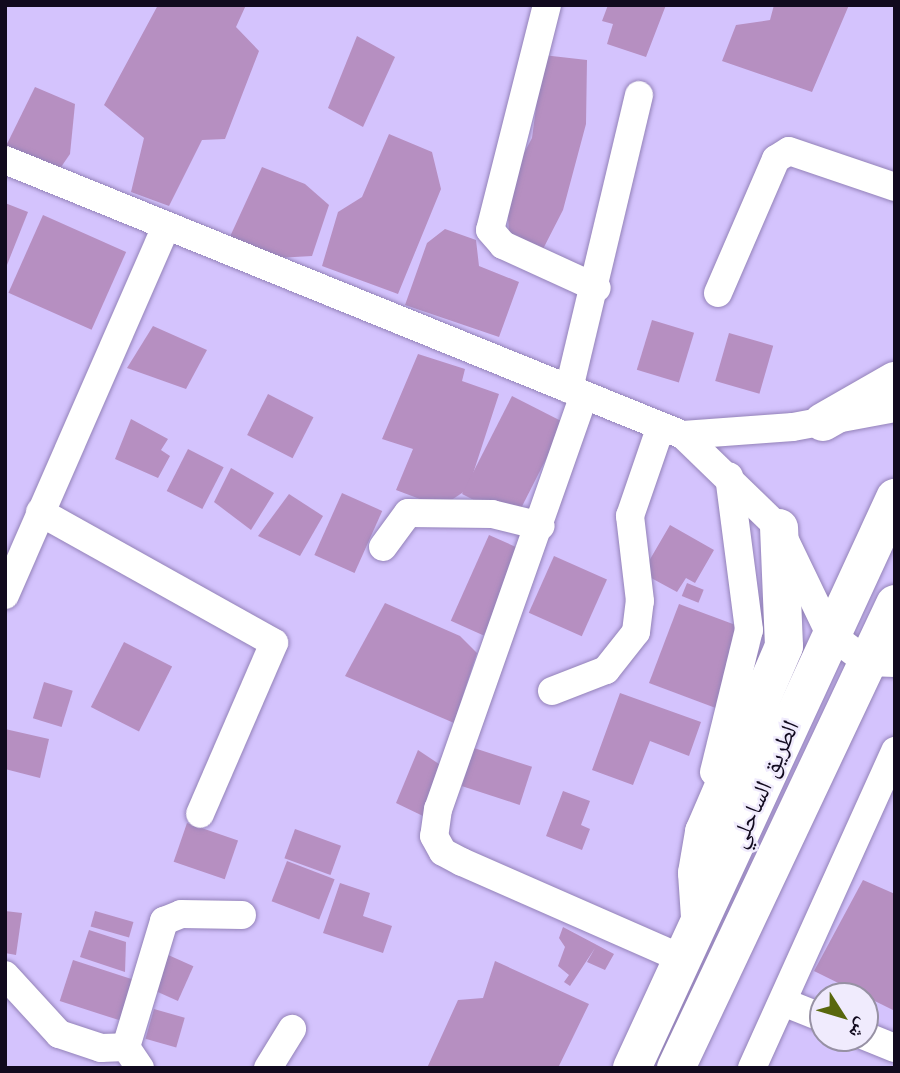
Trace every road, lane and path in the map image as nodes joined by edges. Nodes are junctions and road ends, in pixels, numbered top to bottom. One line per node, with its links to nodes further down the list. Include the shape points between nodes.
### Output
1 (547, 5): 6 (street, via 490,230 502,245)
2 (639, 95): 6 (street)
3 (5, 160): 5 (street)
4 (895, 187): 7 (street, via 789,151 776,159)
5 (166, 228): 9 (street, via 310,279); 15 (street)
6 (597, 288): 9 (street)
7 (718, 293)
8 (895, 381): 11 (highway)
9 (576, 392): 12 (street); 16 (street)
10 (895, 408): 11 (street)
11 (822, 422): 12 (street)
12 (672, 430): 13 (street); 23 (street, via 630,516 640,601 636,632 606,670)
13 (729, 476): 17 (street); 26 (street, via 749,630)
14 (895, 498): 21 (highway, الطريق الساحلي)
15 (40, 512): 19 (street); 25 (street, via 274,643)
16 (541, 526): 18 (street, via 492,514 408,513); 29 (street, via 438,809 434,836 443,852 462,862)
17 (779, 528): 21 (street); 26 (highway, via 784,646)
18 (383, 547)
19 (5, 595)
20 (895, 604): 22 (highway, الطريق الساحلي)
21 (830, 635): 22 (street); 28 (highway, الطريق الساحلي)
22 (881, 663): 37 (highway, الطريق الساحلي)
23 (552, 691)
24 (892, 765): 31 (street)
25 (200, 814)
26 (709, 817): 28 (highway, via 697,873)
27 (242, 915): 34 (street, via 181,914 164,921)
28 (701, 925): 29 (highway, الطريق الساحلي)
29 (685, 960): 36 (highway, الطريق الساحلي)
30 (5, 975): 34 (street, via 59,1034)
31 (783, 1002): 32 (street); 38 (street)
32 (809, 1012)
33 (292, 1029): 35 (street)
34 (133, 1057)
35 (268, 1068)
36 (632, 1068)
37 (676, 1068)
38 (752, 1068)

